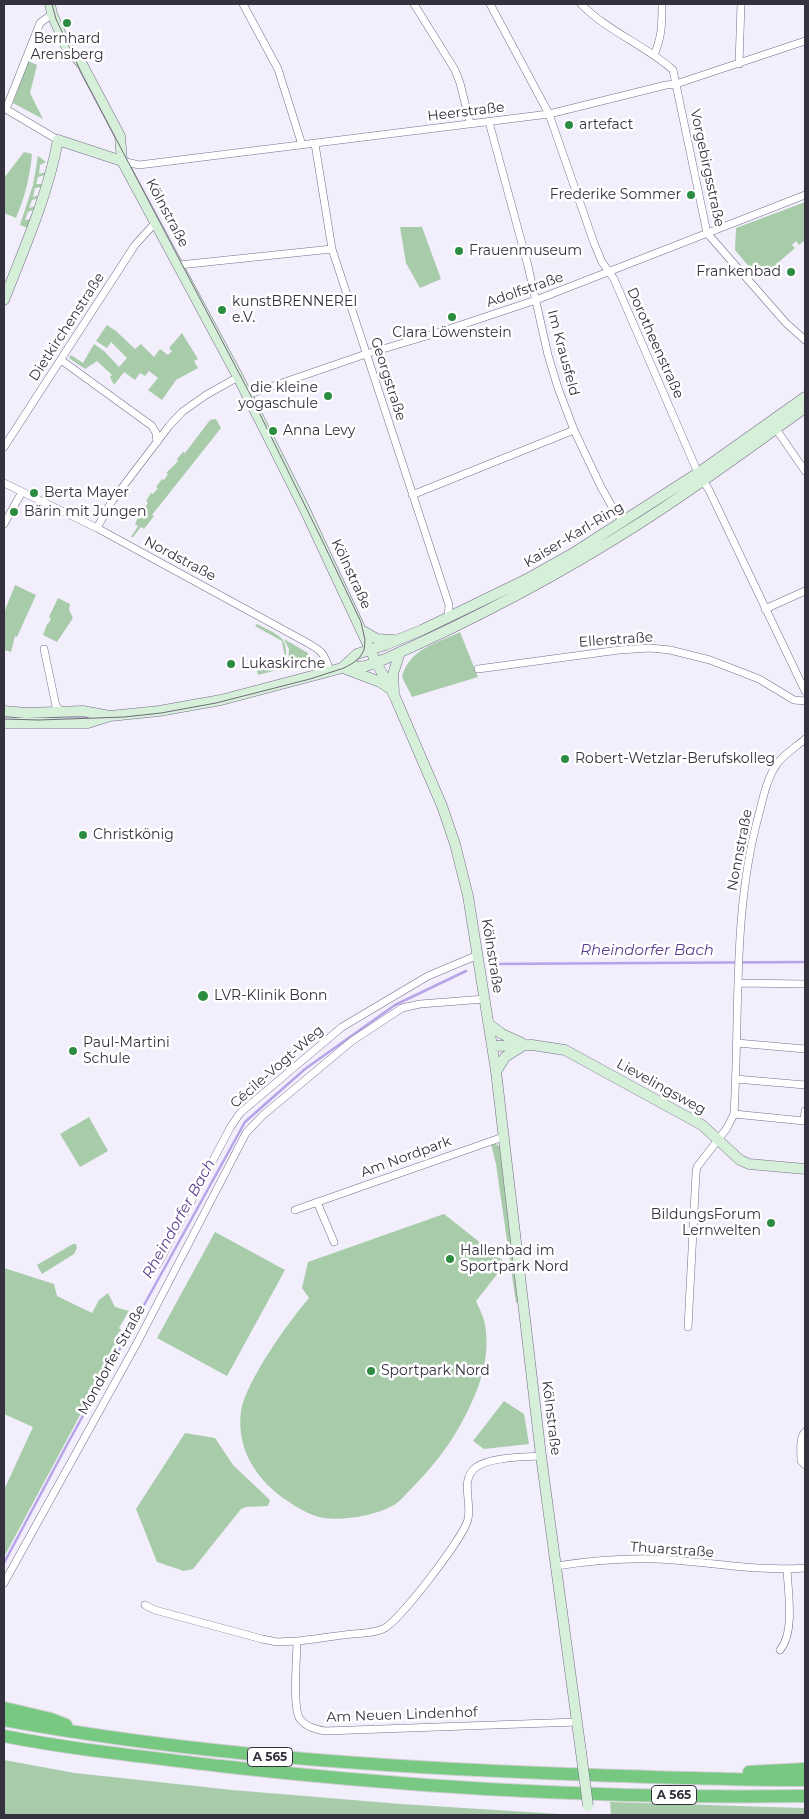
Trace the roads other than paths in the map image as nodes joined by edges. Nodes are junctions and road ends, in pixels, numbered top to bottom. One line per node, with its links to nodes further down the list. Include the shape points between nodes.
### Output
1 (50, 4): 8 (main road, Kölnstraße)
2 (243, 4): 19 (street, via 278,69)
3 (414, 4): 16 (street, via 454,70)
4 (490, 4): 14 (street, Dorotheenstraße)
5 (581, 4): 10 (street, Vorgebirgsstraße)
6 (662, 4): 10 (street, via 662,30)
7 (741, 4): 11 (street)
8 (52, 14): 13 (street, via 40,23); 20 (main road, Kölnstraße, via 66,46 82,64 120,136)
9 (805, 42): 11 (street, Heerstraße)
10 (654, 55): 12 (street, Vorgebirgsstraße, via 673,70)
11 (739, 64): 12 (street, Heerstraße)
12 (676, 84): 14 (street, Heerstraße); 23 (street, Vorgebirgsstraße)
13 (5, 108): 17 (street)
14 (549, 114): 15 (street, Heerstraße); 26 (street, Dorotheenstraße, via 594,243)
15 (489, 122): 16 (street, Heerstraße); 28 (street, Im Krausfeld)
16 (470, 123): 18 (street, Heerstraße)
17 (58, 140): 20 (main road); 27 (main road, via 50,173)
18 (315, 144): 19 (street, Heerstraße); 24 (street, Georgstraße)
19 (302, 145): 20 (street, Heerstraße, via 139,165)
20 (119, 160): 22 (main road, Kölnstraße)
21 (805, 195): 23 (street, Adolfstraße)
22 (156, 222): 25 (main road, Kölnstraße); 31 (street, Dietkirchenstraße, via 135,245)
23 (707, 233): 26 (street, Adolfstraße); 29 (street, Vorgebirgsstraße, via 786,323)
24 (332, 249): 25 (street); 30 (street, Georgstraße)
25 (179, 265): 32 (main road, Kölnstraße)
26 (609, 272): 28 (street, Adolfstraße); 41 (street, Dorotheenstraße)
27 (4, 300)
28 (536, 300): 30 (street, Adolfstraße); 37 (street, Im Krausfeld, via 548,355)
29 (805, 340)
30 (366, 354): 33 (street, Adolfstraße); 44 (street, Georgstraße)
31 (61, 360): 38 (street, via 152,426); 39 (street, Dietkirchenstraße)
32 (238, 377): 33 (main road, Kölnstraße); 38 (street, via 182,412)
33 (248, 394): 51 (main road, Kölnstraße)
34 (805, 397): 41 (main road, Kaiser-Karl-Ring)
35 (805, 408): 36 (main road, Kaiser-Karl-Ring)
36 (776, 428): 40 (street); 41 (main road, Kaiser-Karl-Ring)
37 (574, 430): 44 (street); 45 (street, Im Krausfeld, via 600,488)
38 (157, 442): 47 (street, via 112,501)
39 (4, 448)
40 (805, 471)
41 (701, 477): 45 (main road, Kaiser-Karl-Ring); 49 (street, Dorotheenstraße); 56 (main road, Kaiser-Karl-Ring, via 639,524 588,555 528,589)
42 (4, 483): 43 (street, Nordstraße)
43 (22, 492): 46 (street); 47 (street, Nordstraße)
44 (412, 495): 50 (street, Georgstraße, via 449,605)
45 (624, 522): 50 (main road, Kaiser-Karl-Ring, via 527,578)
46 (4, 524)
47 (97, 528): 61 (street, Nordstraße, via 320,650)
48 (805, 591): 49 (street)
49 (765, 609): 62 (street, Dorotheenstraße)
50 (448, 618): 52 (main road, Kaiser-Karl-Ring)
51 (362, 631): 52 (main road, via 377,638); 55 (main road, Kölnstraße)
52 (400, 640): 53 (main road, Kaiser-Karl-Ring)
53 (385, 645): 55 (main road, Kaiser-Karl-Ring); 57 (main road, via 376,654)
54 (44, 650): 66 (street, via 56,706)
55 (371, 650): 57 (main road, Kölnstraße); 58 (main road, via 373,658); 59 (main road, Kaiser-Karl-Ring, via 357,654)
56 (400, 652): 57 (main road, Kaiser-Karl-Ring); 63 (main road, via 393,674)
57 (376, 662): 58 (main road, Kaiser-Karl-Ring); 63 (main road, Kölnstraße)
58 (366, 666): 59 (main road, Kaiser-Karl-Ring)
59 (342, 668): 61 (main road, Kaiser-Karl-Ring); 63 (main road, via 374,680)
60 (478, 669): 64 (street, Ellerstraße, via 650,648 698,656 759,679 794,700)
61 (330, 672): 67 (main road, Kaiser-Karl-Ring, via 200,704)
62 (805, 691)
63 (393, 693): 70 (main road, Kölnstraße, via 455,844)
64 (805, 701)
65 (4, 711): 66 (main road, Kaiser-Karl-Ring)
66 (62, 712): 67 (main road, Kaiser-Karl-Ring, via 83,711)
67 (110, 716): 68 (main road, Kaiser-Karl-Ring, via 88,723)
68 (4, 723)
69 (805, 739): 71 (street, Nonnstraße, via 777,765 753,833 747,865)
70 (478, 955): 73 (main road, Kölnstraße); 91 (street, Cécile-Vogt-Weg, via 428,976 342,1027 240,1113)
71 (738, 982): 72 (street); 75 (street, Nonnstraße)
72 (805, 984)
73 (485, 999): 74 (main road, Kölnstraße); 99 (street, Mondorfer Straße, via 402,1008 344,1048 246,1133 137,1343)
74 (489, 1024): 76 (main road); 77 (main road, Kölnstraße)
75 (736, 1043): 78 (street); 80 (street, Nonnstraße)
76 (525, 1044): 77 (main road, Lievelingsweg); 79 (main road, via 505,1056); 86 (main road, Lievelingsweg, via 565,1050 693,1119)
77 (492, 1046): 79 (main road, Kölnstraße)
78 (805, 1049)
79 (496, 1073): 85 (main road, Kölnstraße)
80 (736, 1079): 81 (street); 83 (street, Nonnstraße)
81 (805, 1085)
82 (805, 1111): 84 (street)
83 (734, 1114): 84 (street); 86 (street)
84 (804, 1121)
85 (503, 1137): 88 (street, Am Nordpark); 94 (main road, Kölnstraße)
86 (718, 1139): 87 (main road, Lievelingsweg, via 733,1155 750,1164); 92 (street, via 696,1173)
87 (805, 1169)
88 (317, 1202): 89 (street, Am Nordpark); 90 (street)
89 (296, 1210)
90 (334, 1242)
91 (158, 1264)
92 (688, 1327)
93 (805, 1432): 95 (street, via 802,1434 801,1461)
94 (541, 1456): 96 (main road, Kölnstraße); 101 (street, via 504,1459 475,1468 466,1486 470,1508 465,1529 390,1626 382,1630)
95 (805, 1465)
96 (556, 1566): 98 (street, Thuarstraße, via 656,1559); 105 (main road, Kölnstraße)
97 (805, 1568): 98 (street, Thuarstraße)
98 (787, 1569): 102 (street, via 789,1630 785,1645)
99 (4, 1583)
100 (144, 1605): 101 (street, via 262,1639)
101 (297, 1641): 105 (street, Am Neuen Lindenhof, via 296,1711 312,1728 325,1731)
102 (780, 1650)
103 (4, 1708): 106 (highway, via 51,1719)
104 (4, 1720): 106 (highway, A 565)
105 (577, 1722): 114 (main road, Kölnstraße, bridge)
106 (92, 1735): 111 (highway, A 565, via 335,1763)
107 (4, 1736): 109 (highway, A 565)
108 (4, 1745): 109 (highway)
109 (58, 1746): 113 (highway, A 565, via 310,1776 438,1787)
110 (805, 1769): 111 (highway)
111 (632, 1776): 112 (highway, A 565)
112 (805, 1780)
113 (805, 1797)
114 (589, 1810)

